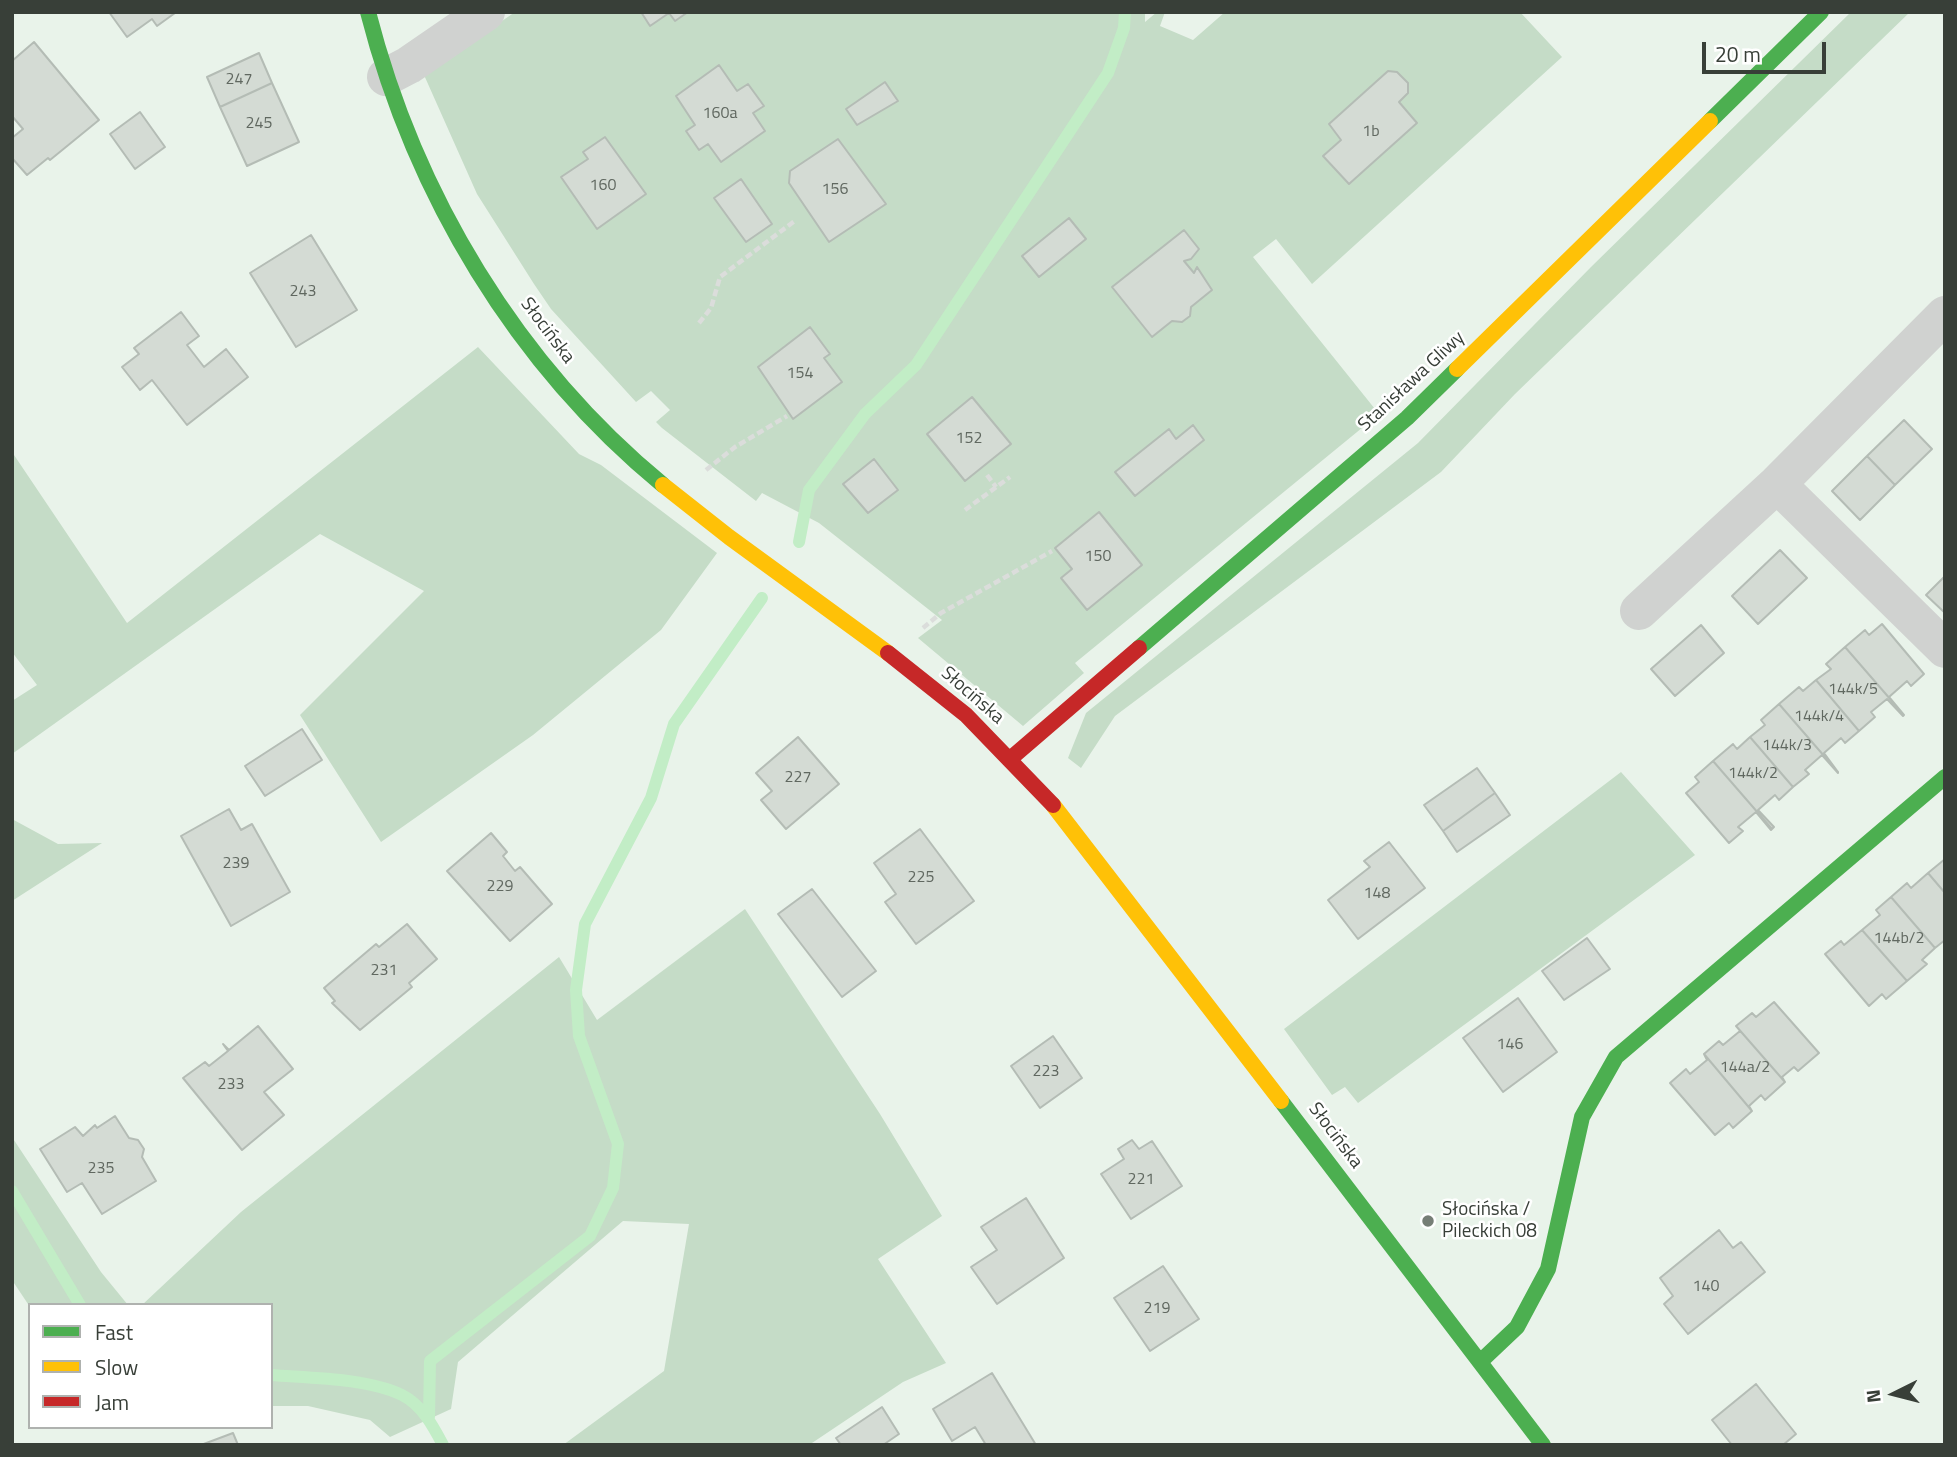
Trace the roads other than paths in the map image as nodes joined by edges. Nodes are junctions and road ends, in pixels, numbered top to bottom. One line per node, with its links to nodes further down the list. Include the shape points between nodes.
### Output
1 (368, 12): 4 (street, Słocińska)
2 (486, 12): 4 (street)
3 (1821, 12): 9 (street, Stanisława Gliwy, via 1408,418)
4 (386, 77): 9 (street, Słocińska, via 400,119 448,221 496,299 582,407 658,481 951,702)
5 (1945, 315): 6 (street)
6 (1777, 484): 7 (street); 8 (street)
7 (1639, 611)
8 (1945, 649)
9 (1010, 759): 11 (street, Słocińska, via 1066,818 1112,877)
10 (1945, 777): 11 (street, via 1616,1057 1582,1117 1548,1269 1517,1327)
11 (1480, 1362): 12 (street, Słocińska)
12 (1543, 1445)

